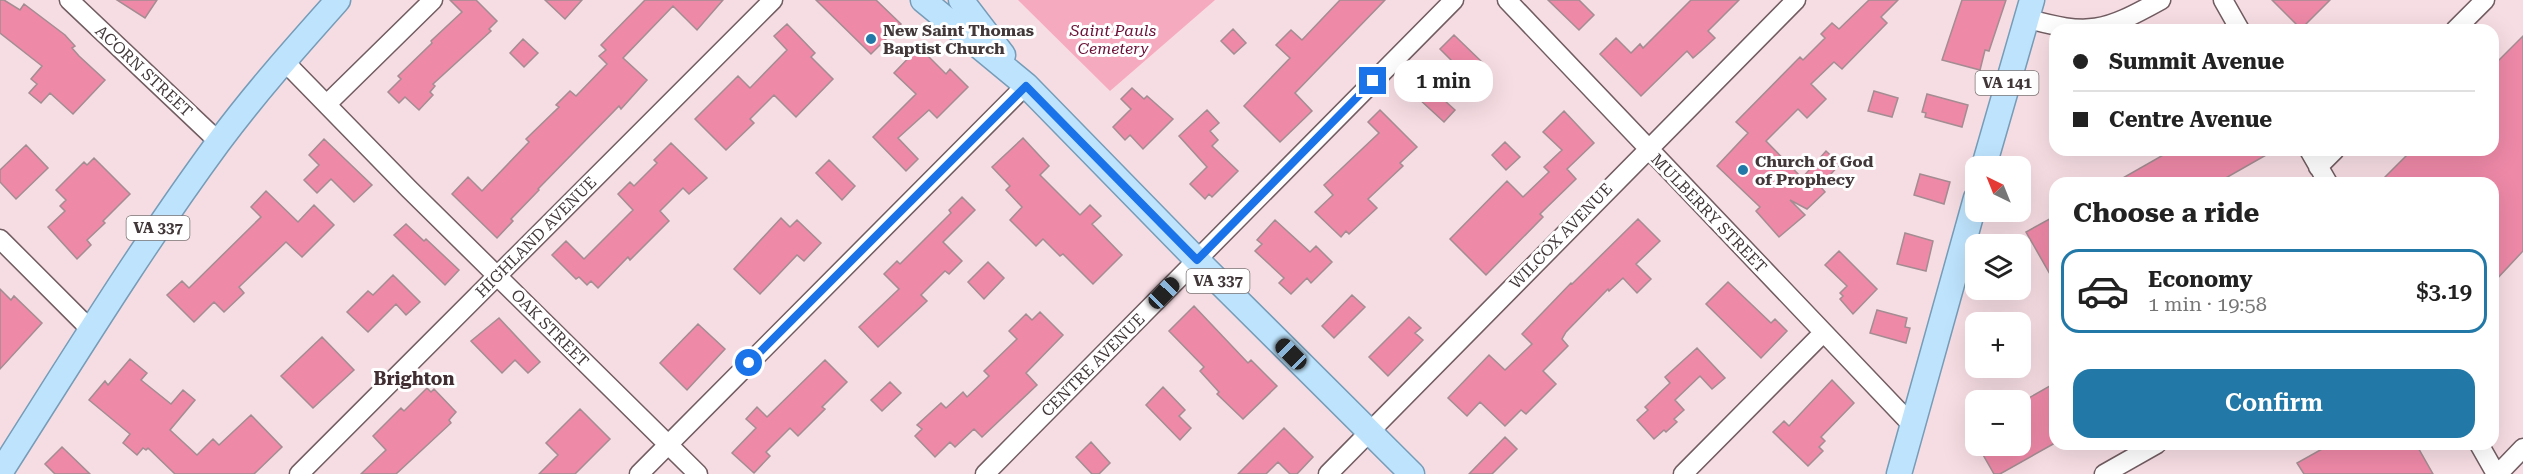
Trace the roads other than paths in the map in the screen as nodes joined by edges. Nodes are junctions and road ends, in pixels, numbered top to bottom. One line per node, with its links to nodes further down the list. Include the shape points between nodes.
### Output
1 (69, 0): 21 (street, ACORN STREET)
2 (338, 0): 18 (main road, VA 337)
3 (433, 0): 20 (street)
4 (773, 0): 31 (street, HIGHLAND AVENUE)
5 (923, 0): 19 (main road, VA 337)
6 (961, 0): 19 (main road, VA 337)
7 (1454, 0): 30 (street, CENTRE AVENUE)
8 (1507, 0): 22 (street, MULBERRY STREET)
9 (1796, 0): 22 (street, WILCOX AVENUE)
10 (2161, 0): 15 (street)
11 (2223, 0): 16 (street)
12 (2485, 0): 17 (street)
13 (2029, 9): 14 (street); 23 (main road, VA 141)
14 (2060, 24)
15 (2114, 24)
16 (2237, 24)
17 (2461, 24)
18 (284, 61): 20 (street, OAK STREET); 21 (main road, VA 337)
19 (1026, 86): 30 (main road, VA 337); 36 (street)
20 (327, 104): 31 (street, OAK STREET)
21 (219, 142): 32 (main road, VA 337)
22 (1648, 148): 33 (street, MULBERRY STREET); 35 (street, WILCOX AVENUE)
23 (1987, 156)
24 (2312, 156): 26 (street)
25 (2329, 156): 26 (street)
26 (2318, 166): 27 (street)
27 (2324, 177)
28 (1969, 222): 34 (main road)
29 (0, 238): 32 (street)
30 (1197, 260): 35 (main road, VA 337); 44 (street, CENTRE AVENUE)
31 (497, 276): 36 (street, OAK STREET); 41 (street, HIGHLAND AVENUE)
32 (91, 330): 40 (main road, VA 337)
33 (1823, 333): 34 (street, MULBERRY STREET); 47 (street)
34 (1912, 424): 48 (main road)
35 (1370, 432): 45 (street, WILCOX AVENUE); 46 (main road, VA 337)
36 (668, 445): 42 (street); 43 (street, OAK STREET)
37 (2523, 448): 50 (street)
38 (2146, 450): 49 (street)
39 (2483, 450): 50 (street)
40 (0, 473)
41 (300, 474)
42 (639, 474)
43 (698, 474)
44 (985, 474)
45 (1328, 474)
46 (1412, 474)
47 (1683, 474)
48 (1899, 474)
49 (2104, 474)
50 (2497, 474)

